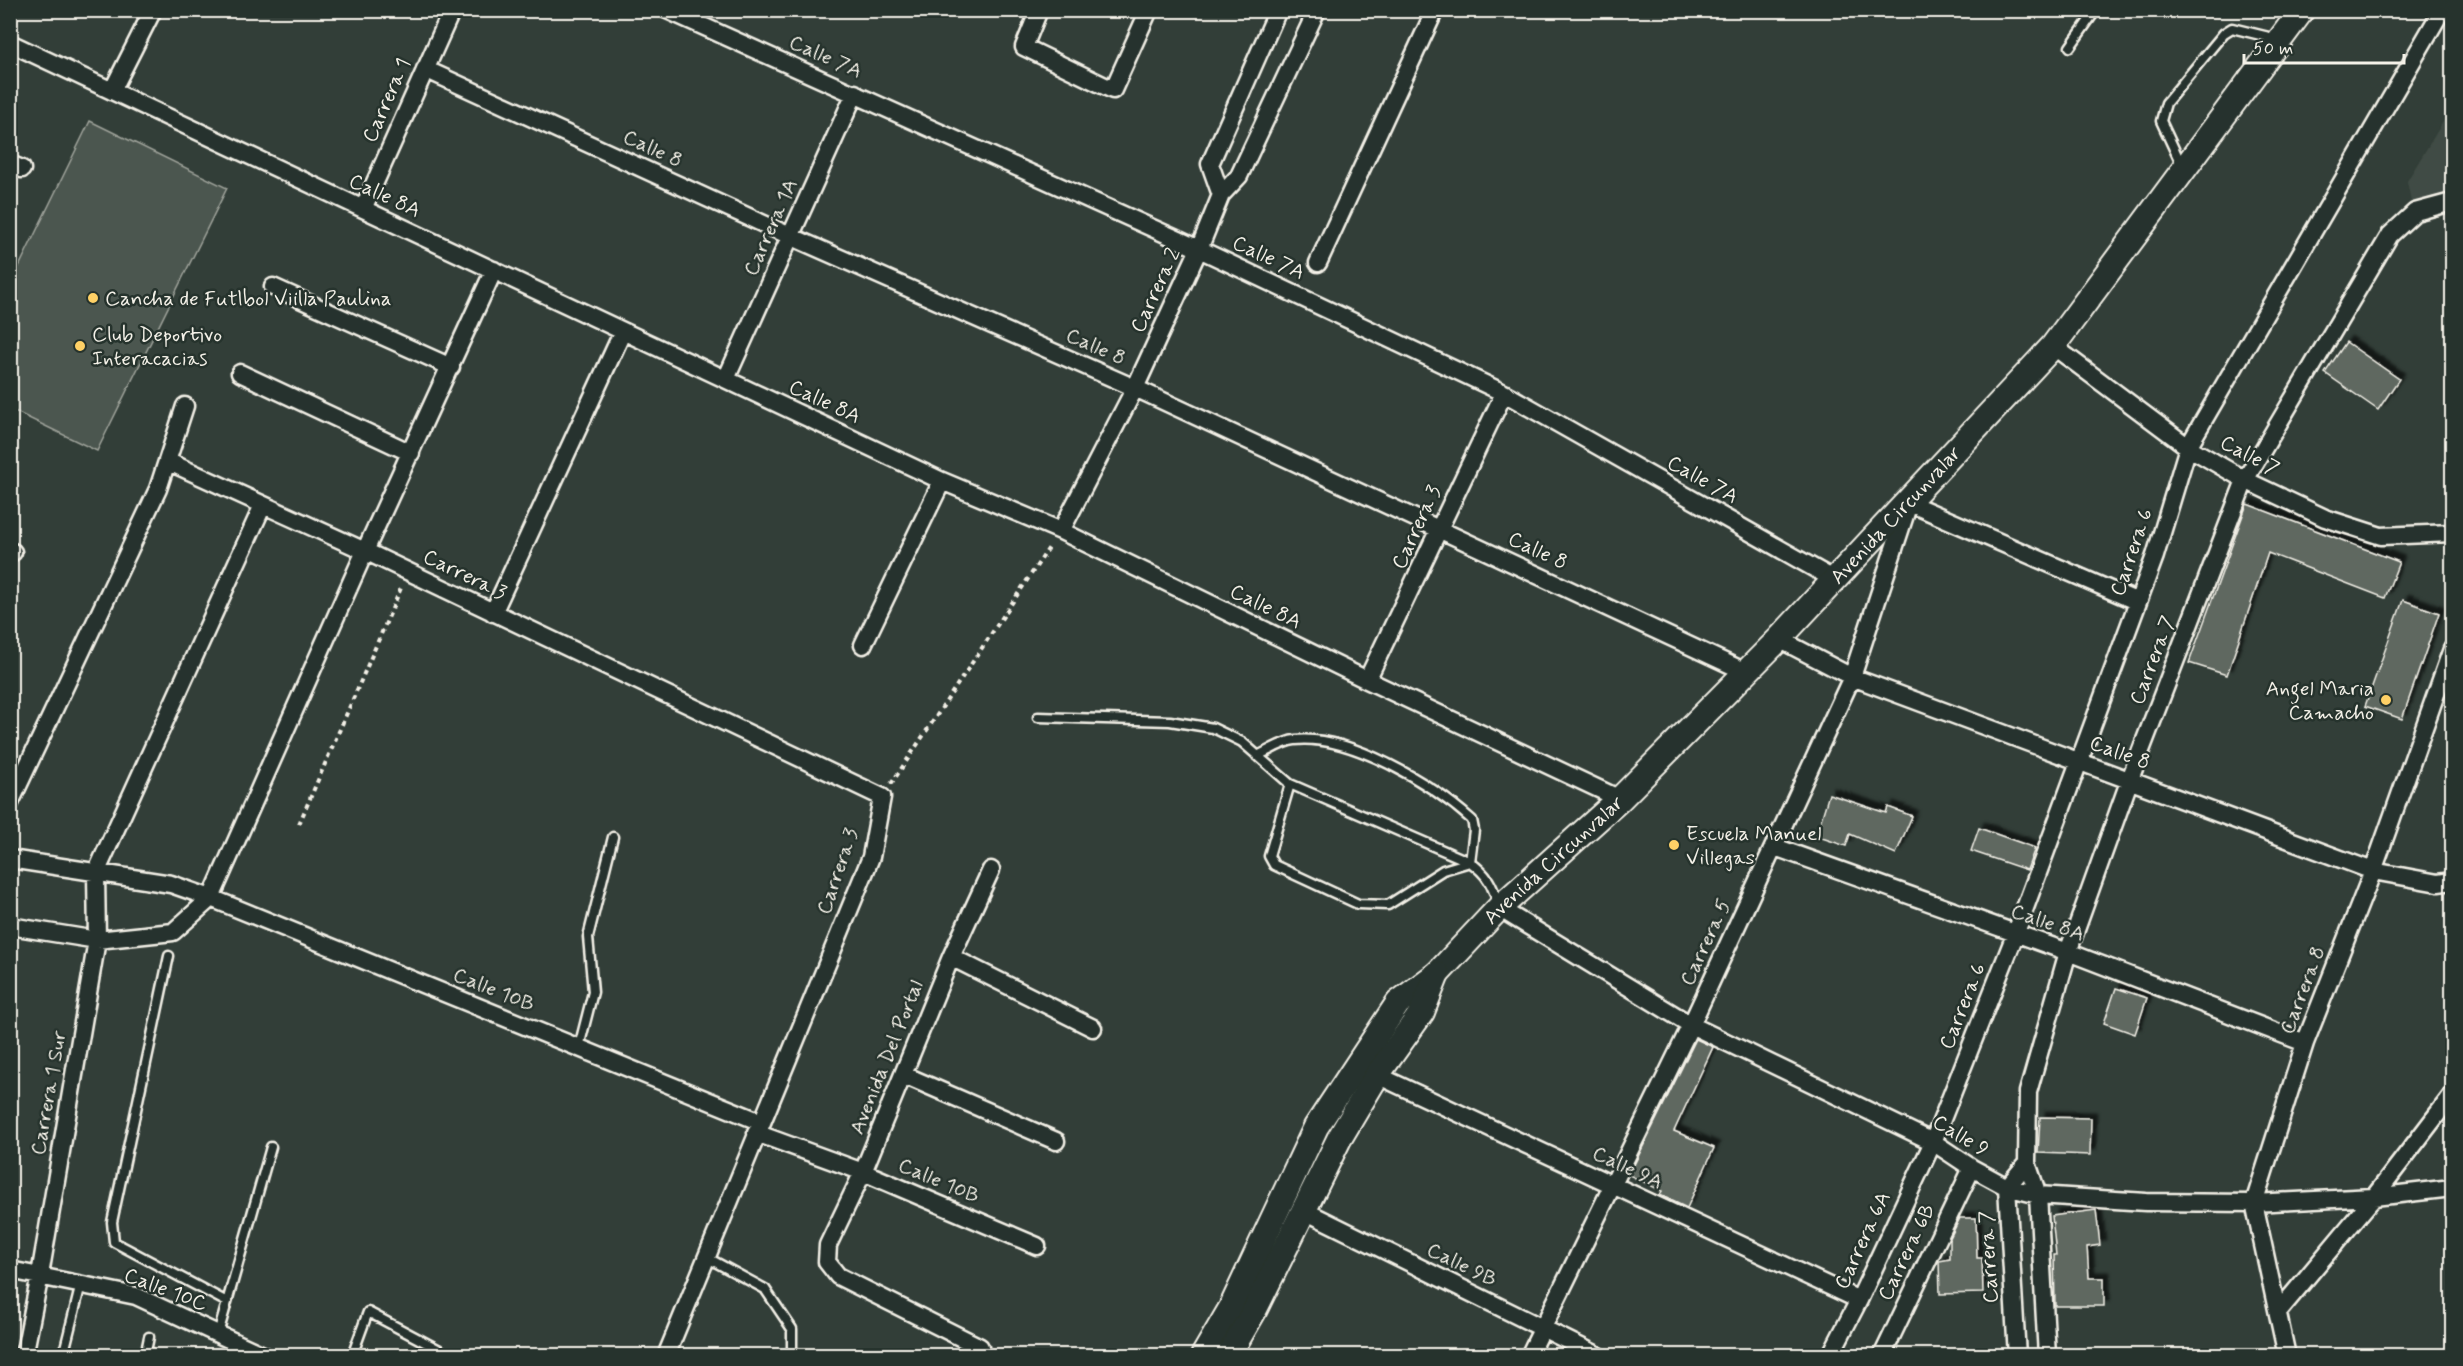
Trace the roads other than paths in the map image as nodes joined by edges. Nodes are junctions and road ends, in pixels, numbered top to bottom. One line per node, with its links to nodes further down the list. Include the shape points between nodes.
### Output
1 (153, 10): 16 (street)
2 (452, 10): 15 (street, Carrera 1)
3 (667, 10): 17 (street, Calle 7A)
4 (1040, 10): 5 (street, via 1024,47 1113,90)
5 (1149, 10)
6 (1278, 10): 19 (street, via 1210,164)
7 (1317, 10): 19 (street, Carrera 2, via 1239,176)
8 (1435, 10): 24 (street)
9 (2096, 10): 14 (lane)
10 (2302, 10): 12 (main road, Avenida Circunvalar)
11 (2442, 10): 35 (street, Carrera 6)
12 (2281, 40): 18 (main road, Avenida Circunvalar); 18 (lane, via 2232,28 2166,103 2161,121)
13 (10, 44): 16 (street, Calle 8A)
14 (2070, 47)
15 (425, 69): 21 (street, Carrera 1); 22 (street, Calle 8)
16 (112, 92): 21 (street, Calle 8A)
17 (855, 93): 22 (street, Carrera 1A); 23 (street, Calle 7A)
18 (2184, 170): 28 (main road, Avenida Circunvalar)
19 (1221, 195): 23 (street, Carrera 2)
20 (2452, 202): 38 (street, Carrera 7, via 2415,212 2390,235)
21 (363, 209): 25 (street, Calle 8A)
22 (790, 236): 31 (street, Carrera 1A); 32 (street, Calle 8)
23 (1199, 249): 32 (street, Carrera 2); 33 (street, Calle 7A)
24 (1318, 263)
25 (494, 270): 27 (street, Calle 8A); 29 (street)
26 (273, 287): 29 (street)
27 (623, 331): 31 (street, Calle 8A); 48 (street)
28 (2053, 346): 35 (street, Calle 7); 40 (main road, Avenida Circunvalar)
29 (451, 367): 36 (street)
30 (240, 373): 36 (street)
31 (726, 379): 39 (street, Calle 8A)
32 (1135, 388): 42 (street, Calle 8); 43 (street, Carrera 2)
33 (1504, 393): 42 (street, Carrera 3); 46 (street, Calle 7A)
34 (185, 406): 37 (street)
35 (2188, 447): 38 (street, Calle 7); 47 (street, Carrera 6)
36 (411, 453): 45 (street)
37 (167, 461): 41 (street, Carrera 3); 61 (street, via 158,489)
38 (2245, 480): 44 (street, Calle 7, via 2325,518 2381,536); 58 (street, Carrera 7)
39 (942, 481): 43 (street, Calle 8A); 50 (street)
40 (1909, 503): 46 (main road, Avenida Circunvalar); 47 (street); 53 (street, Carrera 5)
41 (263, 505): 45 (street, Carrera 3); 68 (street)
42 (1441, 529): 52 (street, Calle 8); 54 (street, Carrera 3)
43 (1061, 531): 54 (street, Calle 8A)
44 (2452, 533)
45 (365, 551): 48 (street, Carrera 3); 70 (street)
46 (1835, 580): 49 (main road, Avenida Circunvalar)
47 (2138, 602): 57 (street, Carrera 6)
48 (493, 613): 86 (street, Carrera 3, via 882,797 871,857)
49 (1779, 639): 52 (main road, Avenida Circunvalar); 53 (street, Calle 8)
50 (863, 645)
51 (2452, 649): 67 (street, Carrera 8)
52 (1746, 672): 60 (main road, Avenida Circunvalar)
53 (1852, 677): 57 (street, Calle 8); 63 (street, Carrera 5)
54 (1367, 680): 60 (street, Calle 8A)
55 (1038, 717): 56 (lane, via 1170,720 1213,728 1242,742)
56 (1257, 756): 59 (lane); 65 (lane, via 1293,740 1323,740 1359,751 1425,784 1472,820)
57 (2079, 760): 58 (street, Calle 8); 73 (street, Carrera 6)
58 (2130, 779): 67 (street, Calle 8); 75 (street, Carrera 7)
59 (1290, 784): 65 (lane); 65 (lane, via 1269,856 1274,865 1358,904 1388,905 1443,870)
60 (1620, 799): 71 (main road, Avenida Circunvalar)
61 (10, 803)
62 (613, 837): 82 (lane, via 588,937 593,992)
63 (1775, 847): 73 (street, Calle 8A); 79 (street, Carrera 5)
64 (10, 859): 68 (street, Calle 10B)
65 (1470, 862): 71 (lane, via 1485,873)
66 (991, 870): 77 (street, Avenida Del Portal)
67 (2373, 871): 69 (street, Calle 8, via 2438,883); 81 (street, Carrera 8)
68 (96, 873): 70 (street, Calle 10B, via 171,884); 74 (street, Carrera 1 Sur)
69 (2452, 881)
70 (211, 898): 74 (street, via 173,932); 82 (street, Calle 10B)
71 (1499, 908): 78 (main road, Avenida Circunvalar); 79 (street, Calle 9)
72 (10, 926): 74 (street)
73 (2015, 934): 75 (street, Calle 8A); 88 (street, Carrera 6)
74 (97, 940): 103 (street, Carrera 1 Sur)
75 (2068, 952): 81 (street, Calle 8A); 90 (street, Carrera 7, via 2028,1092)
76 (169, 956): 106 (lane, via 112,1222 114,1242)
77 (951, 957): 80 (street); 83 (street, Avenida Del Portal)
78 (1437, 974): 84 (main road, Avenida Circunvalar, via 1422,1012); 120 (main road, Avenida Circunvalar, via 1398,1004 1316,1127 1231,1308)
79 (1691, 1025): 88 (street, Calle 9); 93 (street, Carrera 5)
80 (1092, 1028)
81 (2305, 1043): 98 (street, Carrera 8)
82 (579, 1047): 86 (street, Calle 10B)
83 (904, 1075): 87 (street); 92 (street, Avenida Del Portal)
84 (1377, 1075): 93 (street, Calle 9A); 99 (main road, Avenida Circunvalar)
85 (2452, 1095): 97 (street)
86 (758, 1127): 92 (street, Calle 10B); 101 (street, Carrera 3)
87 (1056, 1141)
88 (1933, 1142): 91 (street, Calle 9); 105 (street, Carrera 6A)
89 (271, 1147): 106 (lane)
90 (2027, 1163): 94 (street, Carrera 7); 96 (street, Carrera 7)
91 (1972, 1168): 94 (street, Calle 9); 125 (street, Carrera 6B)
92 (863, 1172): 100 (street, Calle 10B); 111 (street, Avenida Del Portal, via 828,1245 827,1262 838,1276)
93 (1611, 1184): 105 (street, Calle 9A); 108 (street, Carrera 5)
94 (2007, 1187): 96 (street, Calle 9); 126 (street, Carrera 7)
95 (2452, 1188): 97 (street, Calle 9)
96 (2038, 1195): 98 (street, Calle 9); 127 (street, Carrera 7)
97 (2374, 1197): 98 (street, Calle 9); 107 (street)
98 (2254, 1203): 107 (street)
99 (1305, 1211): 108 (street, Calle 9B); 121 (main road, Avenida Circunvalar)
100 (1037, 1246)
101 (706, 1256): 118 (street, Carrera 3); 119 (lane, via 765,1289 792,1329)
102 (10, 1270): 103 (street, Calle 10C)
103 (40, 1275): 104 (street, Calle 10C); 112 (street, Carrera 1 Sur)
104 (81, 1284): 109 (street, Calle 10C, via 136,1296); 113 (lane)
105 (1859, 1300): 124 (street, Carrera 6A)
106 (227, 1302): 109 (lane)
107 (2278, 1312): 128 (street)
108 (1540, 1328): 122 (street, Carrera 5); 123 (street, Calle 9B)
109 (218, 1334): 115 (street, Calle 10C)
110 (149, 1337): 114 (lane)
111 (980, 1347)
112 (24, 1356)
113 (63, 1356)
114 (145, 1356)
115 (265, 1356)
116 (352, 1356): 117 (lane, via 368,1312)
117 (452, 1356)
118 (666, 1356)
119 (792, 1356)
120 (1203, 1356)
121 (1228, 1356)
122 (1528, 1356)
123 (1599, 1356)
124 (1830, 1356)
125 (1882, 1356)
126 (2017, 1356)
127 (2047, 1356)
128 (2286, 1356)

